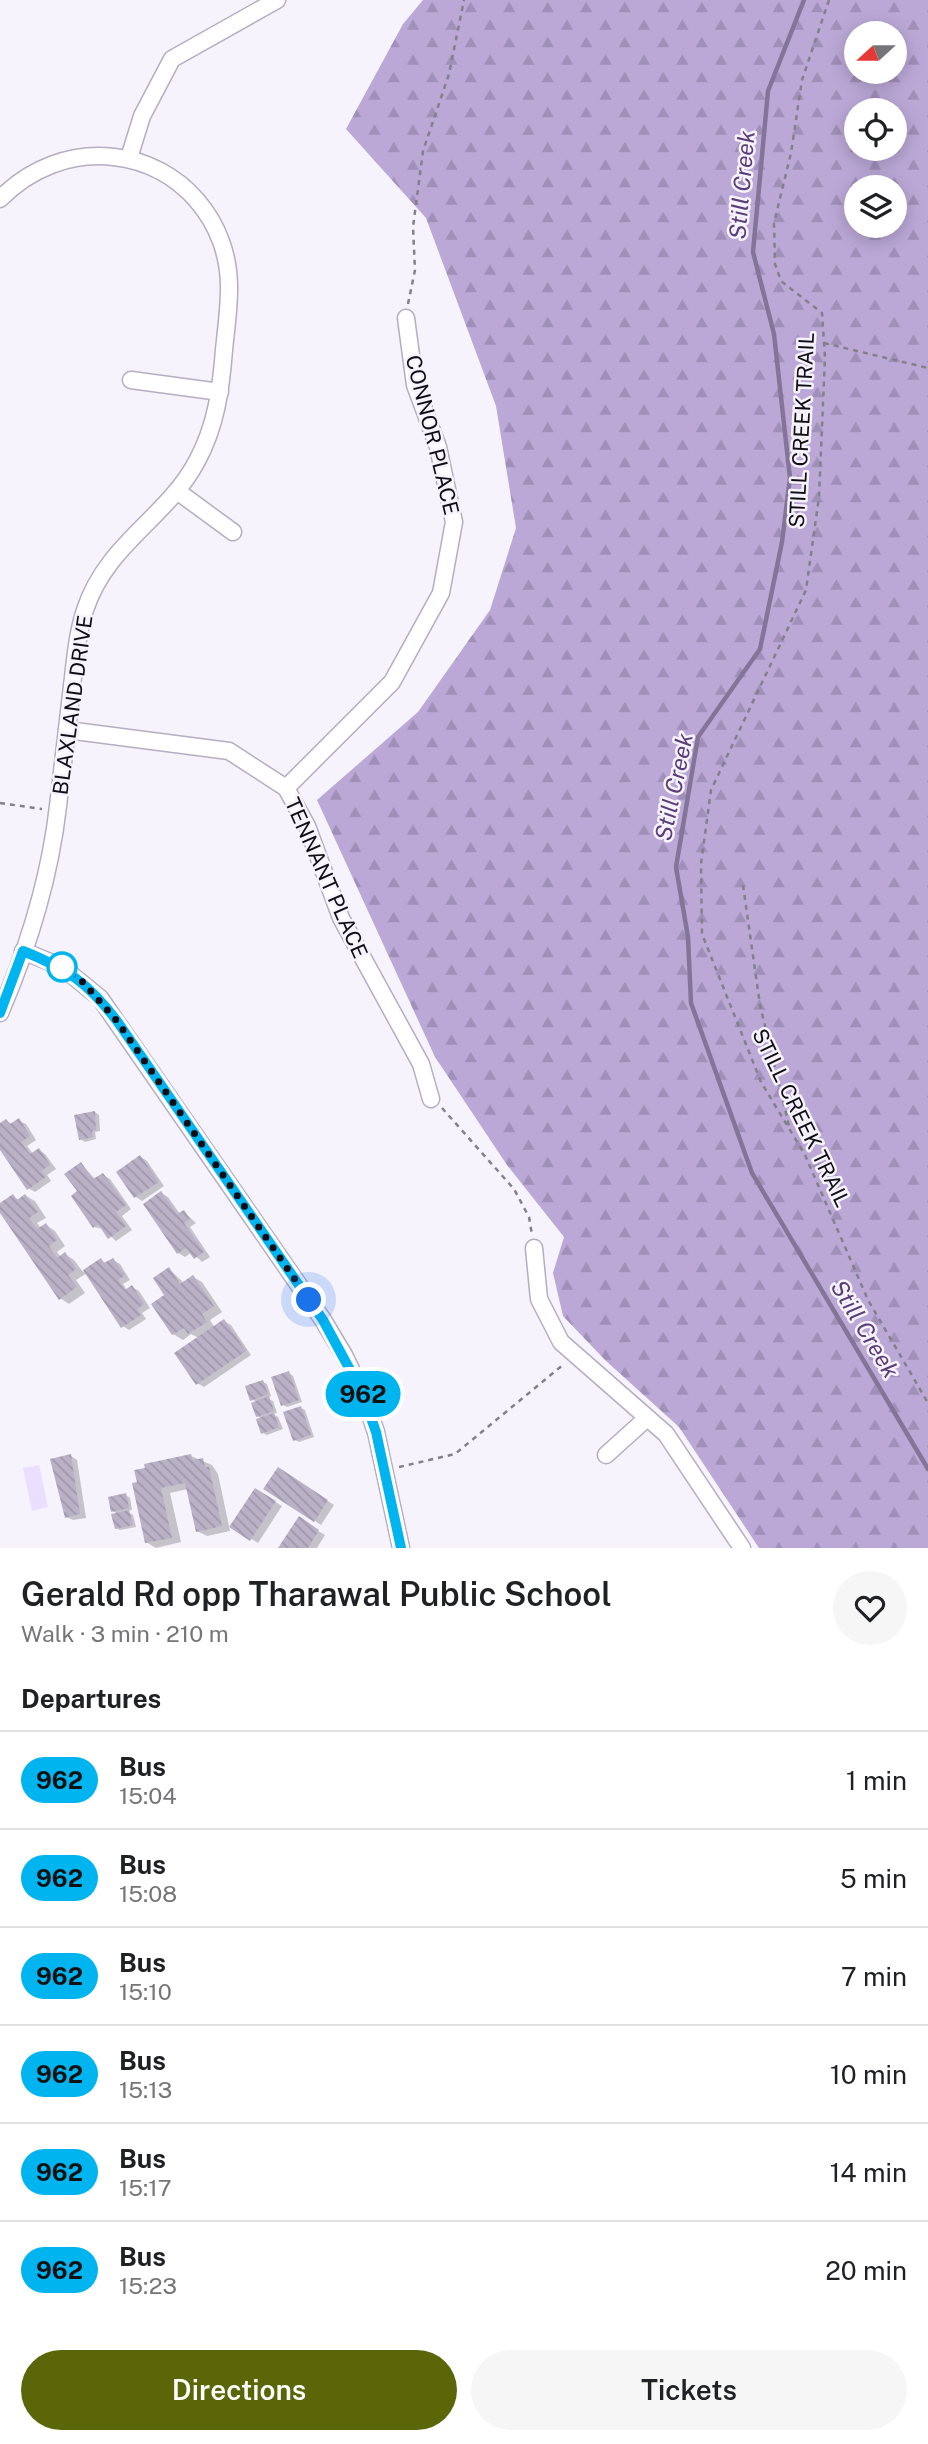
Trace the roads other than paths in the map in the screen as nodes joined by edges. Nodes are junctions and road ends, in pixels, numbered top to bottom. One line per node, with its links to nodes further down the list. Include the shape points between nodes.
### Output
1 (253, 0): 3 (street)
2 (277, 0): 3 (street)
3 (245, 18): 4 (street, via 172,59 142,116)
4 (129, 158): 5 (street, BLAXLAND DRIVE, via 94,154 61,161 35,171); 8 (street, BLAXLAND DRIVE, via 165,173 193,193 215,224 225,253 229,288)
5 (0, 199)
6 (406, 318): 12 (street, CONNOR PLACE, via 415,385 438,447 454,522 441,593 392,682)
7 (131, 380): 8 (street)
8 (220, 393): 9 (street, BLAXLAND DRIVE, via 211,432)
9 (177, 491): 10 (street); 11 (street, BLAXLAND DRIVE, via 122,545 94,588 76,647)
10 (233, 532)
11 (67, 730): 12 (street, TENNANT PLACE, via 229,751); 13 (street, BLAXLAND DRIVE, via 58,811 41,897)
12 (286, 788): 15 (street, TENNANT PLACE, via 307,826 341,918 421,1065)
13 (23, 951): 14 (street, BLAXLAND DRIVE); 19 (street, via 81,980 117,1021 323,1320 362,1392)
14 (0, 1013)
15 (430, 1099)
16 (534, 1248): 17 (street, via 540,1299 553,1329 574,1354)
17 (647, 1418): 18 (street); 20 (street, via 678,1448)
18 (606, 1455)
19 (401, 1548)
20 (742, 1548)

